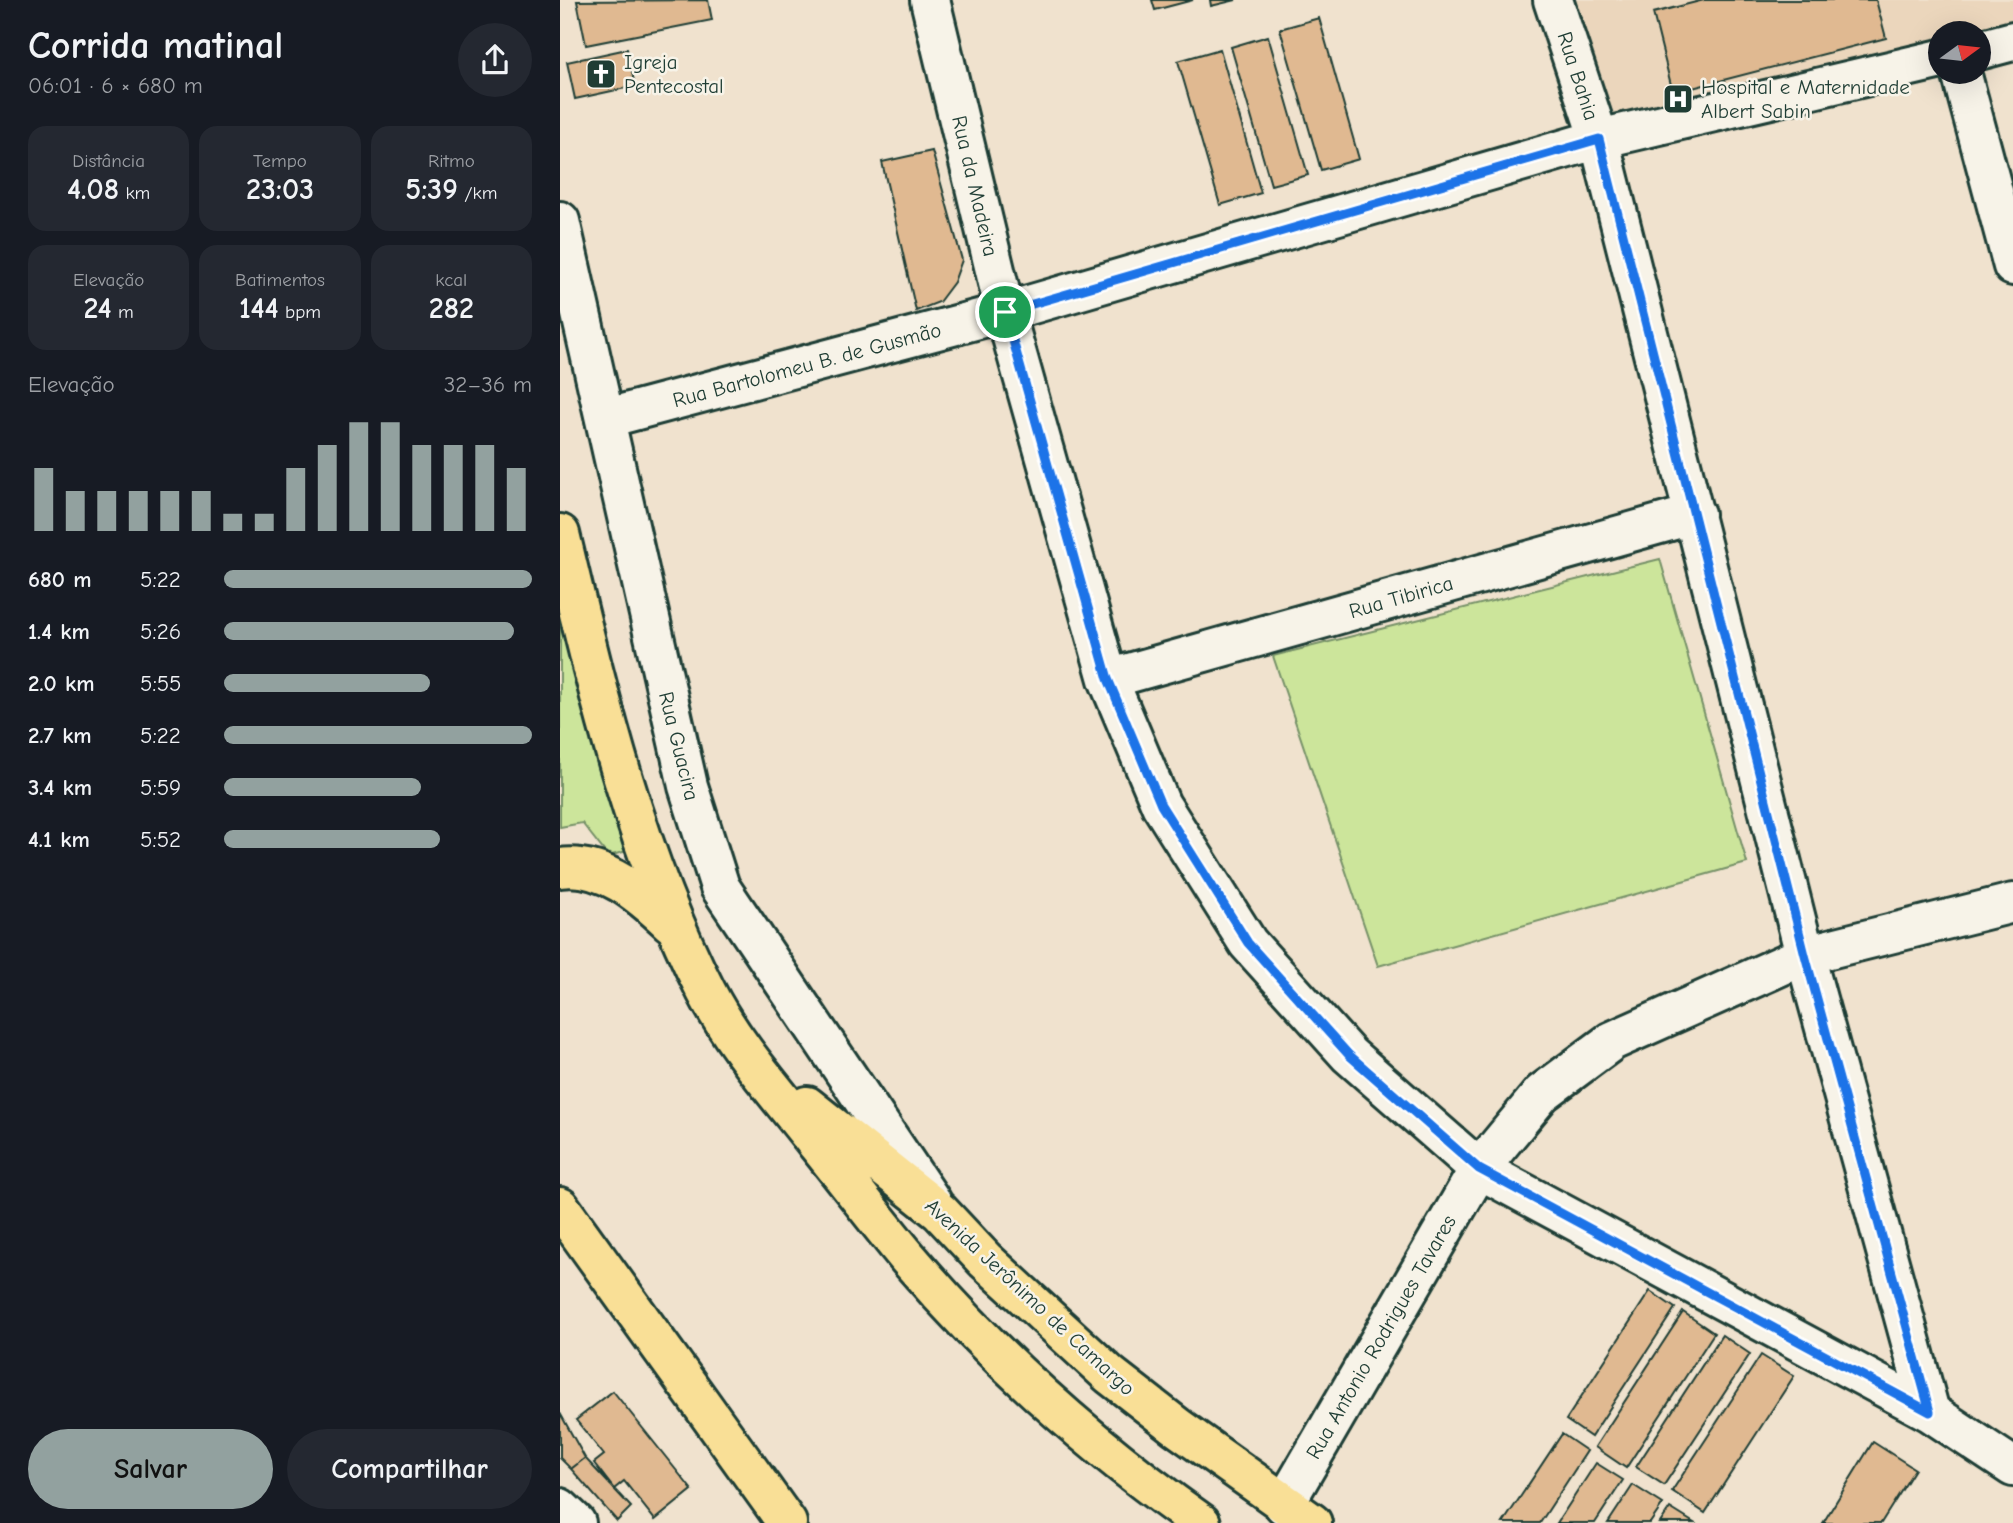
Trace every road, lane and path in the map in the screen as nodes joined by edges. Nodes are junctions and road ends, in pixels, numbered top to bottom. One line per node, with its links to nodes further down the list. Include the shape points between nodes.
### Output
1 (930, 0): 10 (street, Rua da Madeira)
2 (1553, 0): 7 (street, Rua Bahia)
3 (2013, 41): 4 (street)
4 (1992, 47)
5 (1928, 62): 7 (street, Rua Bartolomeu B. de Gusmão)
6 (1964, 84): 9 (street)
7 (1599, 139): 10 (street, Rua Bartolomeu B. de Gusmão); 12 (street, Rua Bahia)
8 (560, 221): 11 (street, Rua Guacira)
9 (2013, 265)
10 (1005, 312): 11 (street, Rua Bartolomeu B. de Gusmão); 14 (street, Rua da Madeira)
11 (607, 418): 22 (street, Rua Guacira, via 688,786 720,887)
12 (1695, 514): 14 (street, Rua Tibirica); 18 (street, Rua Bahia)
13 (560, 542): 17 (main road, Avenida Jerônimo de Camargo, via 612,741)
14 (1108, 679): 20 (street, Rua da Madeira, via 1161,805 1248,943 1349,1055)
15 (560, 868): 17 (main road, via 580,865 635,889)
16 (2013, 903): 18 (street, Rua Antonio Rodrigues Tavares)
17 (677, 929): 19 (main road, Avenida Jerônimo de Camargo, via 708,994)
18 (1805, 955): 20 (street, Rua Antonio Rodrigues Tavares, via 1612,1041 1542,1093); 23 (street, Rua Bahia)
19 (755, 1064): 22 (main road, Avenida Jerônimo de Camargo); 29 (main road, Avenida Jerônimo de Camargo, via 909,1259 1007,1363 1060,1414)
20 (1479, 1169): 23 (street, Rua da Madeira); 26 (street, Rua Antonio Rodrigues Tavares)
21 (560, 1207): 27 (main road)
22 (940, 1212): 26 (main road, Avenida Jerônimo de Camargo, via 985,1260 1110,1375)
23 (1930, 1412): 24 (street, Rua da Madeira)
24 (2013, 1467)
25 (560, 1508): 28 (street)
26 (1298, 1514)
27 (780, 1519)
28 (576, 1523)
29 (1201, 1523)

